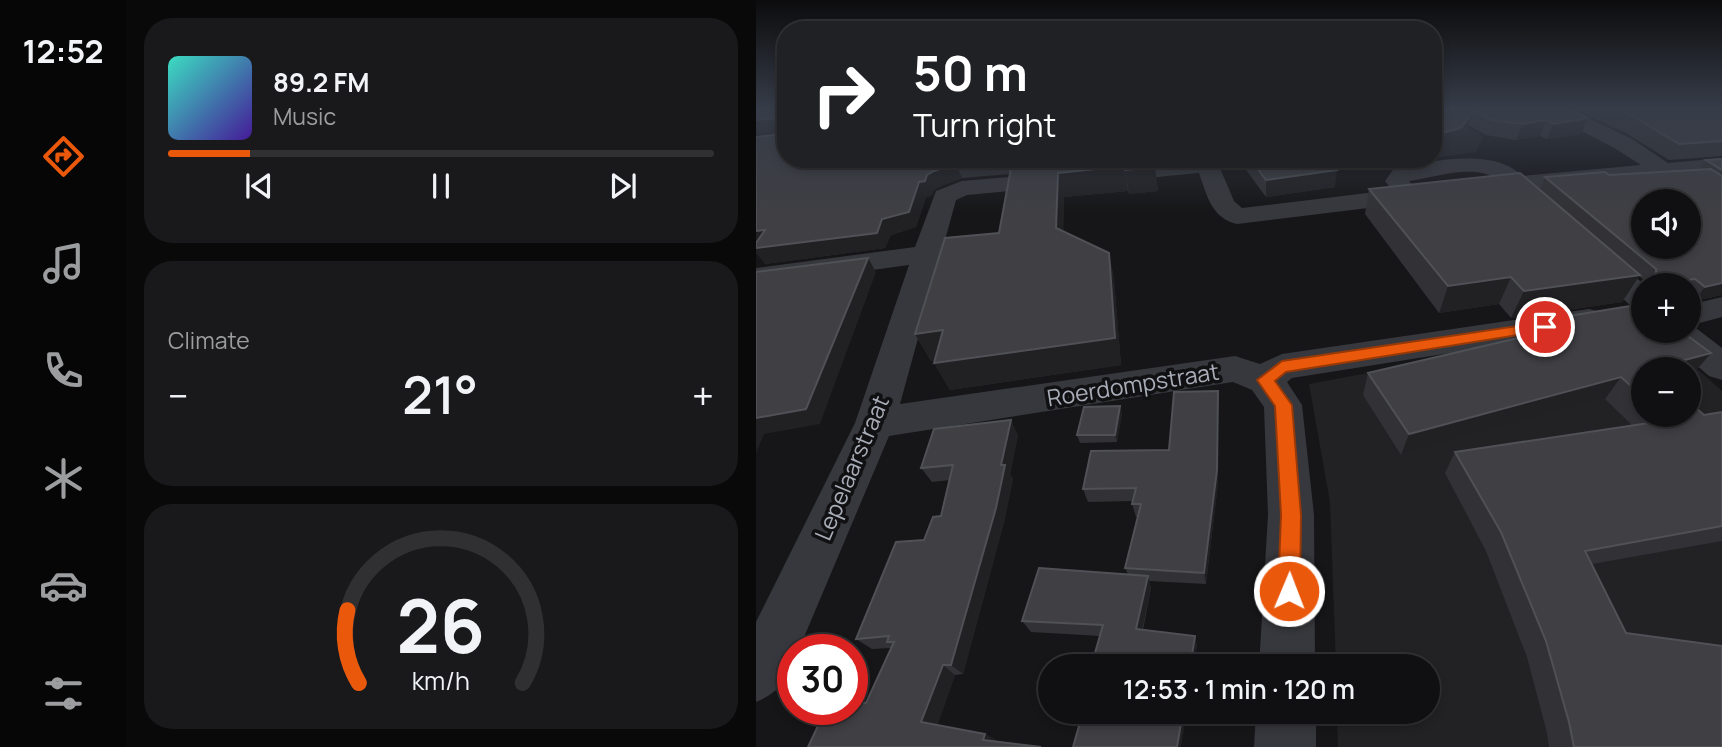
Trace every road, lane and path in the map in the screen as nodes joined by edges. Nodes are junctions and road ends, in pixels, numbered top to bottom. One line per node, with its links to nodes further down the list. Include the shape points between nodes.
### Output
1 (1622, 143): 4 (street)
2 (1150, 168): 12 (street, Lepelaarstraat, via 950,191)
3 (1208, 168): 9 (street, via 1223,205 1237,216)
4 (1661, 169): 5 (street); 6 (street)
5 (1716, 169)
6 (1515, 183): 7 (street); 9 (street, via 1502,170 1484,164 1401,175 1396,181); 10 (street)
7 (1461, 190)
8 (1435, 193): 9 (street)
9 (1409, 196)
10 (1542, 210)
11 (1573, 237): 14 (street)
12 (927, 254): 13 (street); 21 (street, Lepelaarstraat)
13 (756, 276)
14 (1631, 306)
15 (1722, 307): 17 (street)
16 (1631, 308): 20 (street, via 1282,367)
17 (1701, 312)
18 (1692, 343): 19 (street)
19 (1722, 368)
20 (1265, 380): 21 (street, Roerdompstraat, via 1235,369); 22 (street, via 1283,405 1291,515)
21 (875, 423): 23 (street, Lepelaarstraat)
22 (1287, 654)
23 (756, 674)
24 (1286, 724): 25 (street)
25 (1285, 747)

